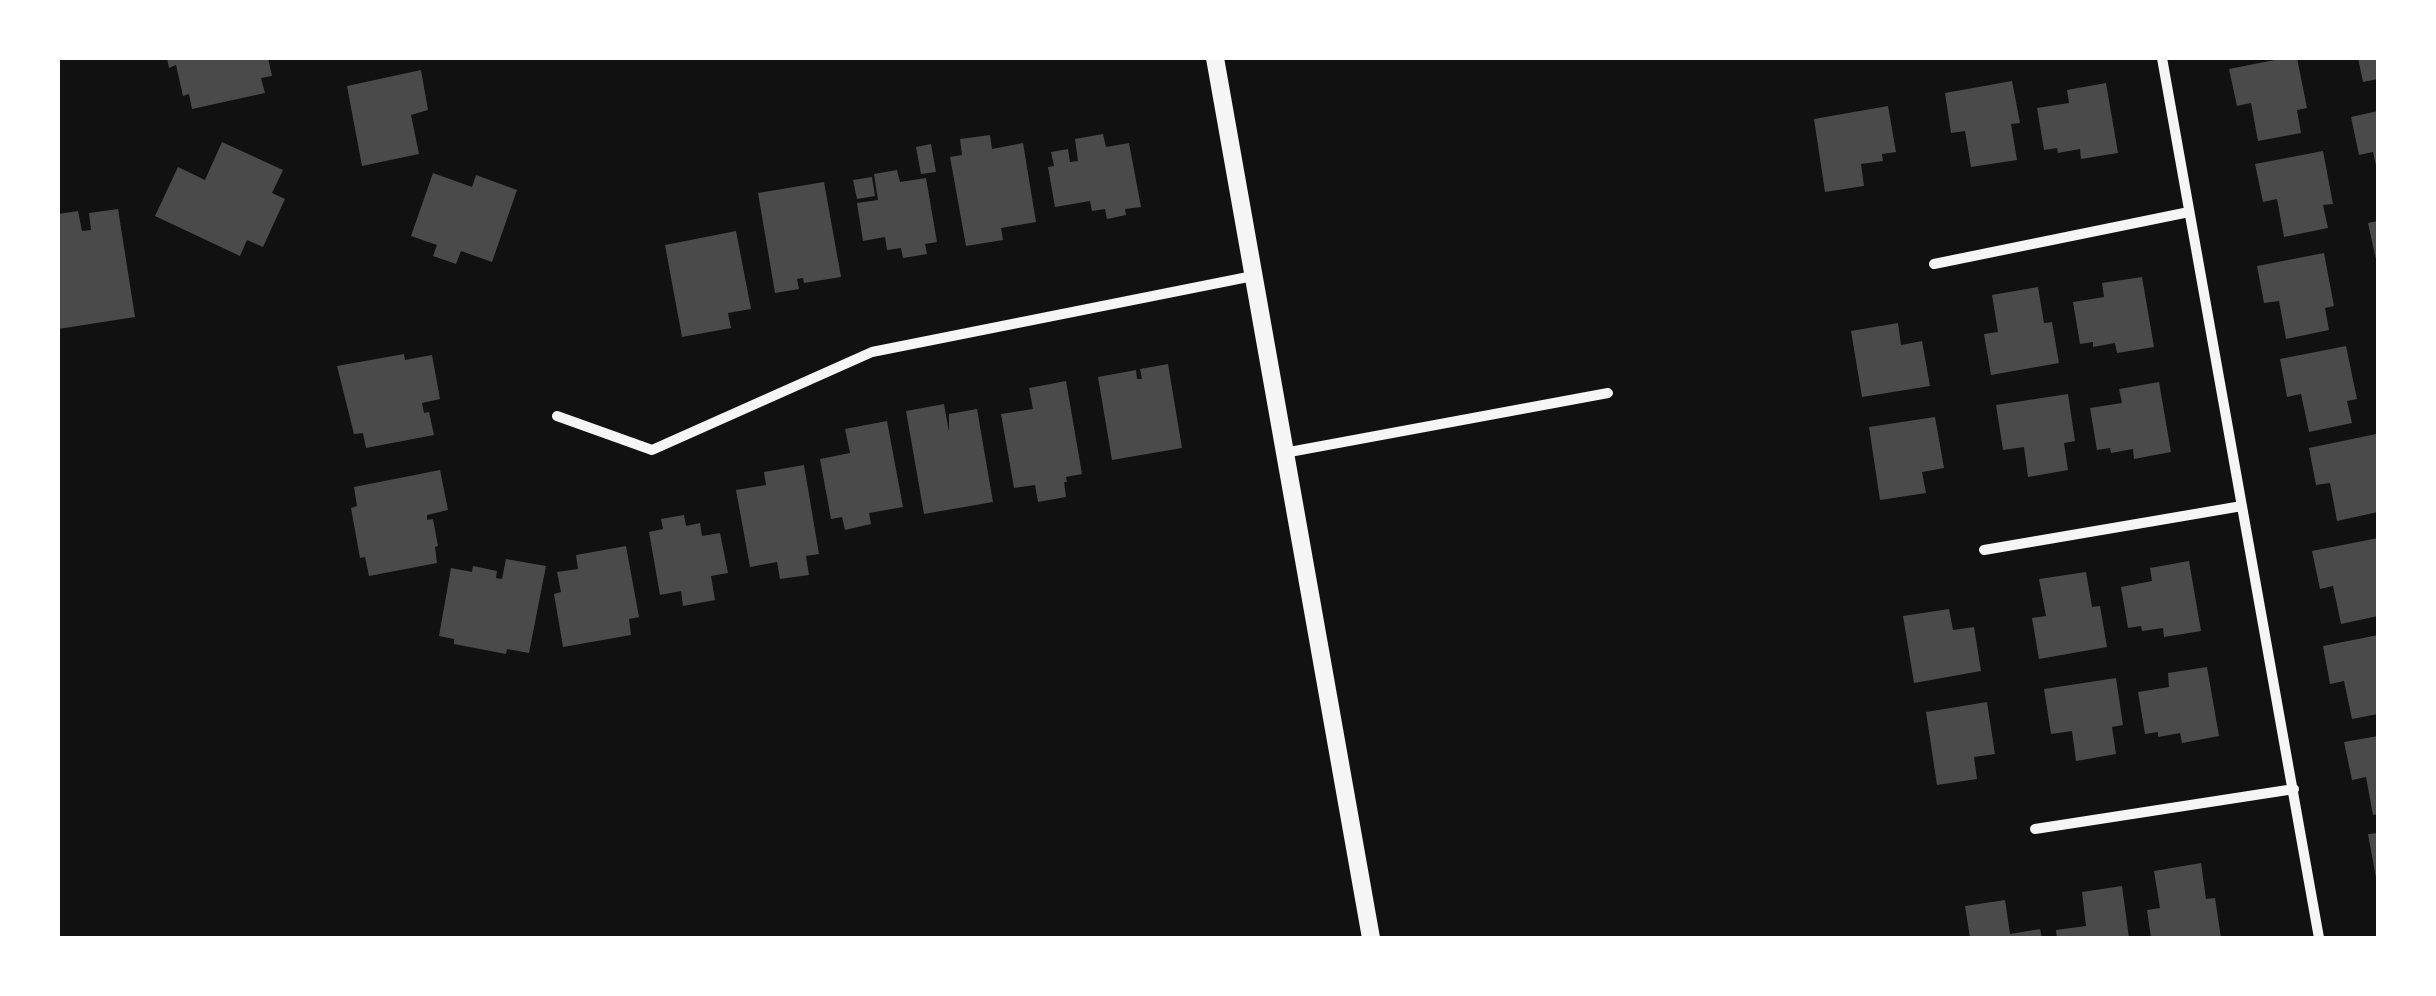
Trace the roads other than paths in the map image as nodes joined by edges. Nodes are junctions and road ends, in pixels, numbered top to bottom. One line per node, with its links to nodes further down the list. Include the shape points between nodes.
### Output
1 (1215, 58): 5 (street)
2 (2162, 58): 3 (street)
3 (2189, 212): 4 (street); 9 (street)
4 (1934, 264)
5 (1252, 276): 7 (street, via 872,352 652,450); 8 (street)
6 (1608, 393): 8 (street)
7 (557, 416)
8 (1283, 453): 13 (street)
9 (2242, 506): 10 (street); 11 (street)
10 (1984, 550)
11 (2294, 789): 12 (street); 14 (street)
12 (2034, 829)
13 (1372, 938)
14 (2319, 938)

